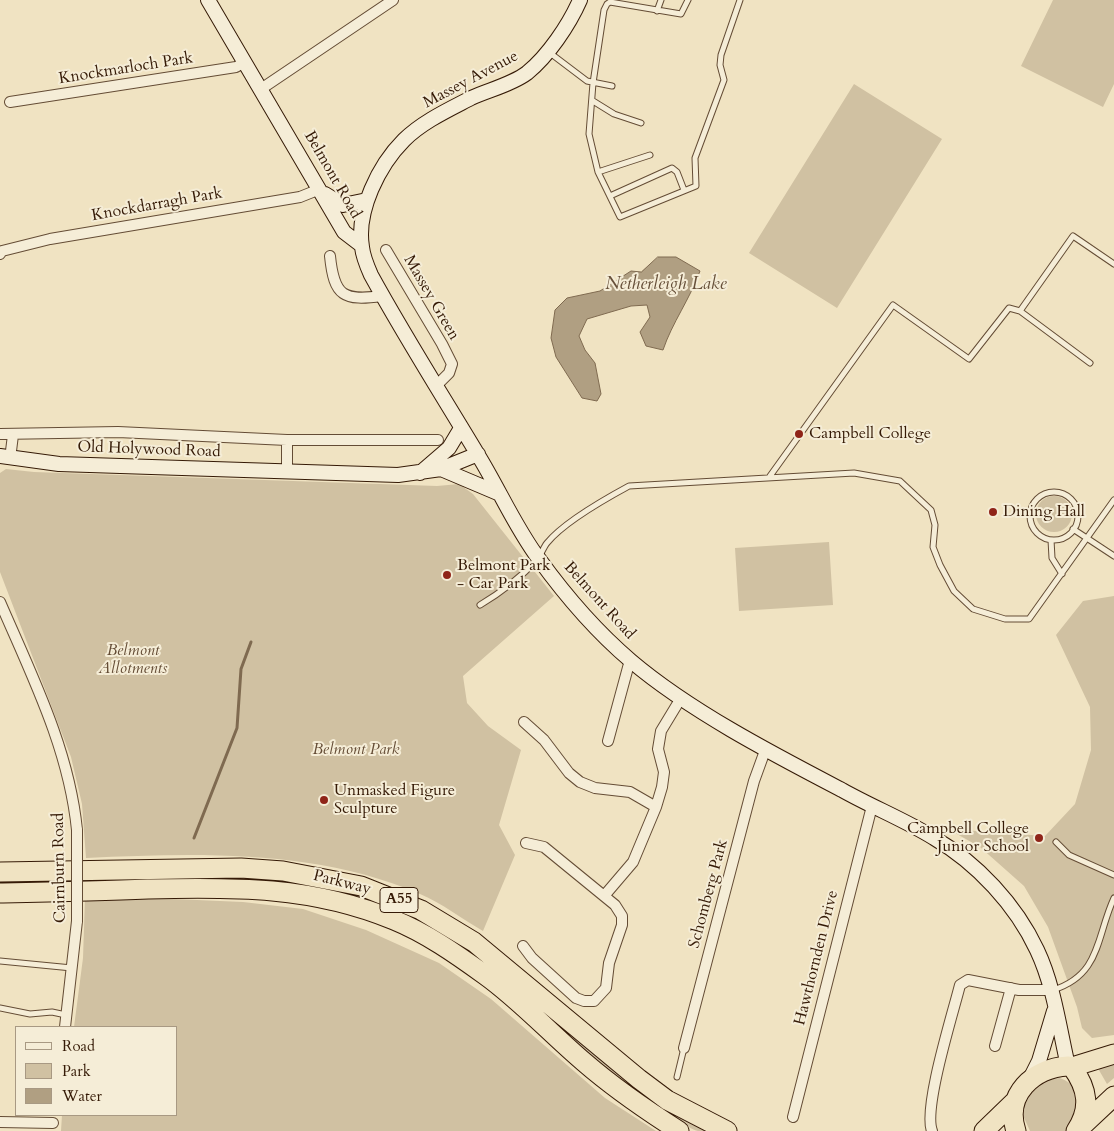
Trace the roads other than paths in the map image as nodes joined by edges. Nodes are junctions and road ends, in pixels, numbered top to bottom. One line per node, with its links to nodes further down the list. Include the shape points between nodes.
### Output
1 (208, 0): 9 (main road, Belmont Road)
2 (393, 0): 12 (street)
3 (580, 0): 8 (main road, Massey Avenue)
4 (661, 0): 7 (lane)
5 (688, 0): 7 (lane, via 681,14)
6 (740, 0): 19 (lane, via 721,54 724,80 695,158 696,186)
7 (657, 11): 10 (lane, via 607,4)
8 (548, 51): 10 (lane); 21 (main road, Massey Avenue, via 526,74 432,119 404,140 385,162)
9 (245, 62): 12 (main road, Belmont Road); 14 (street, Knockmarloch Park, via 236,67)
10 (593, 83): 11 (lane); 13 (lane)
11 (612, 86)
12 (261, 89): 18 (main road, Belmont Road)
13 (593, 101): 15 (lane, via 614,114); 17 (lane, via 589,134)
14 (10, 102)
15 (641, 123)
16 (650, 155): 17 (lane)
17 (598, 172): 20 (lane)
18 (320, 189): 21 (main road, via 331,200 343,205); 22 (main road, Belmont Road, via 344,232); 24 (street, Knockdarragh Park, via 300,197 50,240)
19 (684, 190): 20 (lane, via 620,217); 20 (lane, via 672,168)
20 (610, 196)
21 (367, 200): 22 (main road, Massey Avenue)
22 (361, 245): 27 (main road, Belmont Road, via 371,276)
23 (386, 250): 30 (street, Massey Green, via 452,364 449,373)
24 (0, 254)
25 (330, 256): 27 (street, via 334,284 344,295 358,299)
26 (1114, 264): 28 (lane, via 1073,236)
27 (382, 296): 30 (main road, Belmont Road)
28 (1020, 311): 29 (lane); 41 (lane, via 1009,308 969,359 893,304)
29 (1090, 363)
30 (436, 386): 31 (main road, Belmont Road)
31 (461, 428): 36 (main road, Belmont Road); 40 (main road, via 449,448)
32 (0, 434): 33 (street, Old Holywood Road)
33 (13, 435): 34 (street, Old Holywood Road, via 118,432); 37 (street, Old Holywood Road)
34 (287, 440): 35 (street, Old Holywood Road); 39 (street)
35 (438, 440)
36 (478, 454): 38 (main road, Old Holywood Road); 42 (main road, Belmont Road)
37 (5, 458): 39 (main road, Old Holywood Road, via 59,464)
38 (442, 469): 40 (main road, Old Holywood Road); 42 (main road)
39 (287, 473): 40 (main road, Old Holywood Road)
40 (420, 473)
41 (770, 476): 48 (lane, via 629,486 604,499 559,532 546,543); 49 (lane, via 854,473 900,481 931,510 935,525 933,547 940,565 954,591 973,609 1005,619 1029,619)
42 (500, 494): 48 (main road, Belmont Road)
43 (1114, 500): 45 (lane)
44 (1073, 530): 45 (lane); 46 (lane, via 1061,538); 46 (lane, via 1078,514 1072,500 1058,492 1043,494 1032,506 1031,521 1039,534)
45 (1086, 539): 47 (lane); 49 (lane)
46 (1050, 540): 49 (lane, via 1052,558)
47 (1114, 556)
48 (538, 559): 51 (lane); 52 (main road, Belmont Road)
49 (1062, 574)
50 (0, 602): 70 (street, Cairnburn Road, bridge, via 63,756 74,807 79,879)
51 (480, 606)
52 (630, 660): 53 (main road, Belmont Road); 55 (street)
53 (681, 698): 56 (main road, Belmont Road); 58 (street, via 661,731 658,749 664,772)
54 (524, 722): 58 (street, via 580,782 595,788 630,792)
55 (608, 740)
56 (766, 748): 57 (main road, Belmont Road); 78 (street, Schomberg Park, via 754,781)
57 (872, 806): 72 (main road, Belmont Road, via 935,838 981,874 1024,926 1037,948); 85 (street, Hawthornden Drive)
58 (656, 807): 64 (street, via 633,862)
59 (1056, 842): 62 (lane, via 1070,855)
60 (526, 843): 64 (street, via 544,847)
61 (0, 872): 89 (highway, Parkway / A55, via 241,868 283,871 361,886 421,910 474,942 639,1079 675,1104)
62 (1114, 875)
63 (0, 893): 88 (highway, Parkway / A55, via 227,888 298,893 364,909 420,933 486,976 586,1064)
64 (604, 896): 68 (street, via 622,916 622,925 609,963 606,988 594,1001 584,1002 576,998)
65 (1114, 898): 66 (lane)
66 (1108, 912): 67 (lane); 72 (lane, via 1100,943 1086,971 1069,985)
67 (1114, 915)
68 (523, 946)
69 (0, 961): 70 (lane)
70 (73, 968): 75 (street, Cairnburn Road)
71 (1011, 988): 72 (street); 77 (street); 90 (street, via 968,980 960,984 935,1088 929,1124)
72 (1052, 990): 74 (main road, Belmont Road)
73 (0, 1008): 75 (lane, via 30,1014 52,1012)
74 (1055, 1009): 80 (main road, Belmont Road); 82 (main road, Belmont Road)
75 (66, 1015): 76 (street, Cairnburn Road)
76 (65, 1026)
77 (995, 1046)
78 (684, 1048): 81 (lane)
79 (1114, 1054): 80 (highway)
80 (1070, 1067): 82 (highway, via 1046,1070); 93 (highway, via 1081,1080 1086,1099 1084,1118)
81 (677, 1076)
82 (1030, 1079): 84 (highway)
83 (1114, 1096): 93 (highway)
84 (1014, 1102): 91 (highway); 92 (highway)
85 (793, 1117)
86 (0, 1122): 87 (street)
87 (53, 1123)
88 (679, 1131)
89 (727, 1131)
90 (932, 1131)
91 (984, 1131)
92 (1016, 1131)
93 (1076, 1131)

